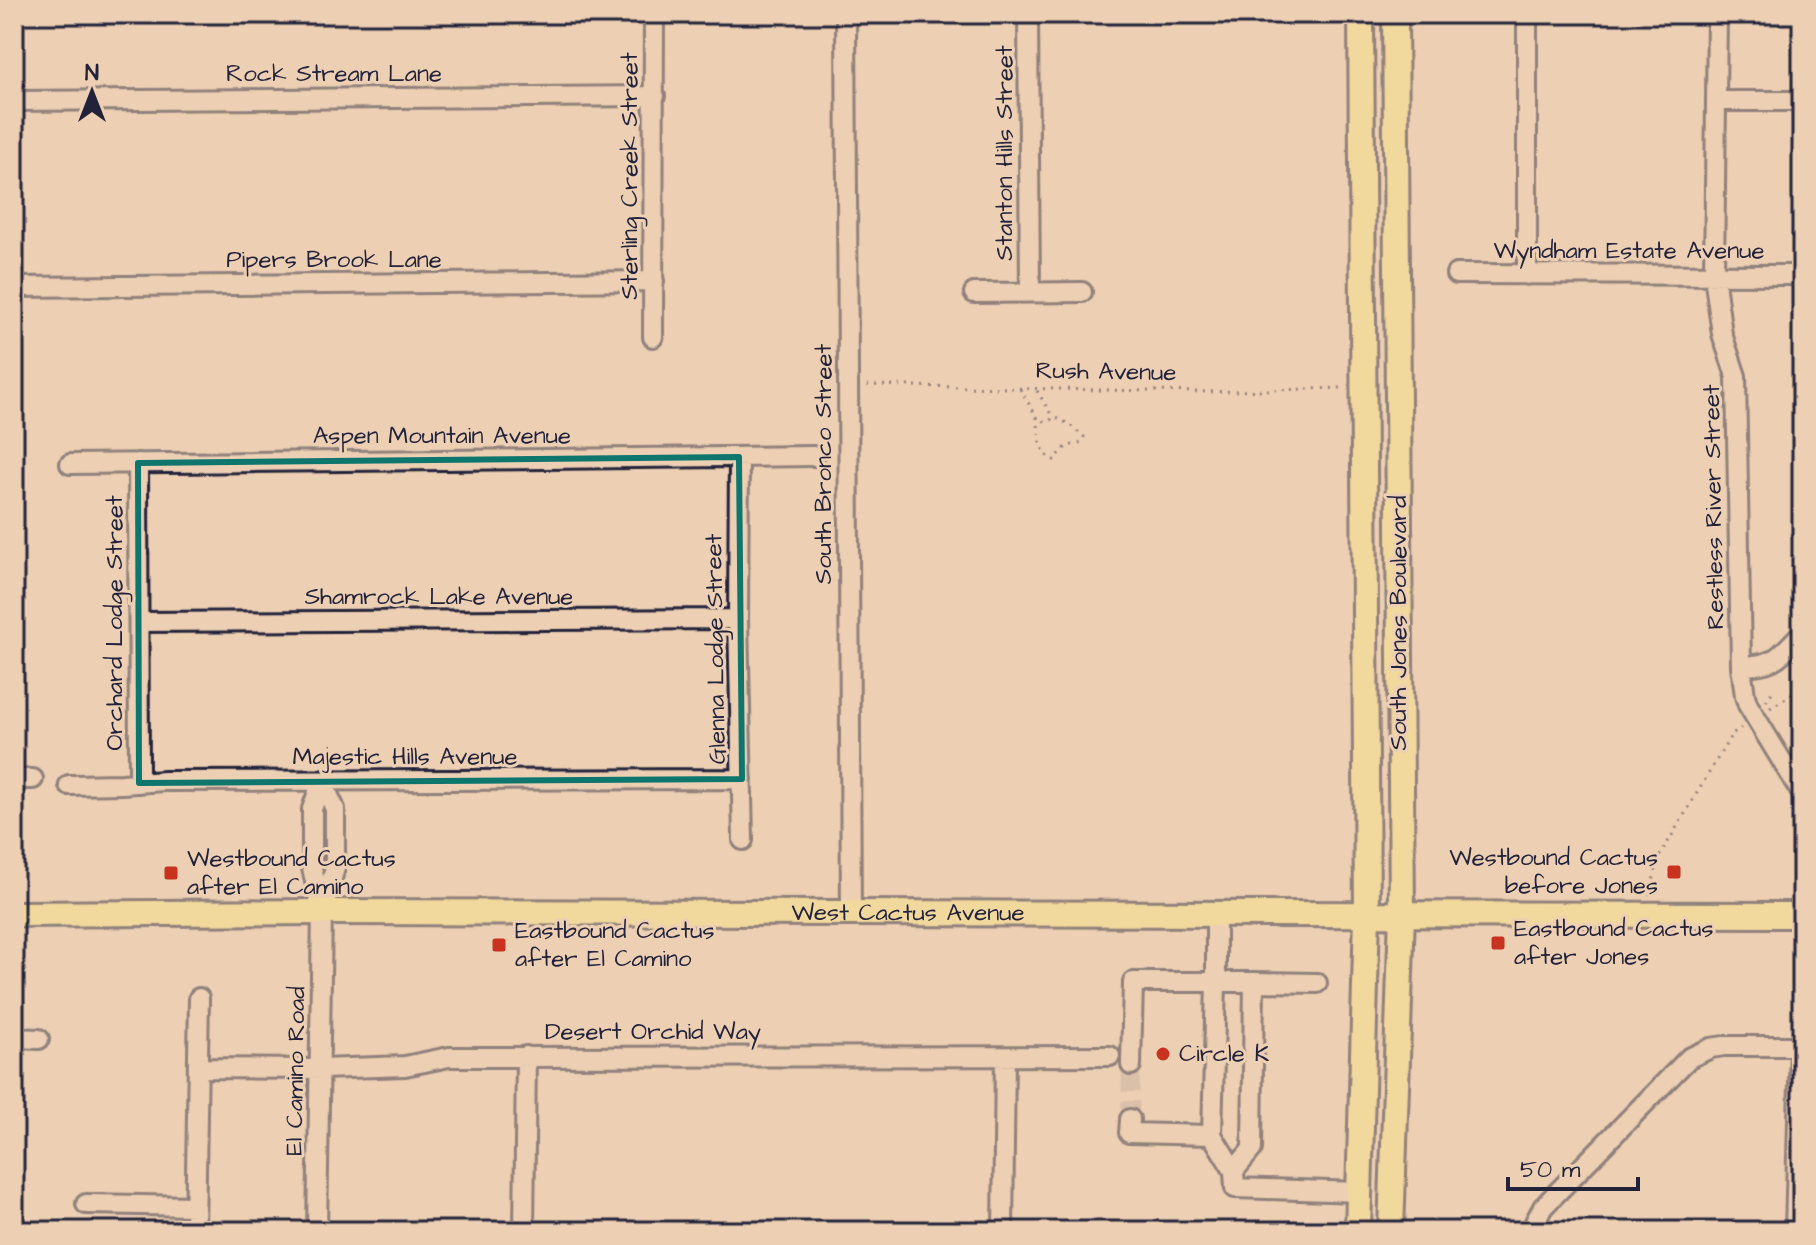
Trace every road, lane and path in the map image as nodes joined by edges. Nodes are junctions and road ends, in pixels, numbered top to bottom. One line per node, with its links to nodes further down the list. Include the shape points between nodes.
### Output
1 (654, 14): 8 (street, Sterling Creek Street)
2 (846, 14): 22 (street, South Bronco Street)
3 (1028, 14): 18 (street, Stanton Hills Street)
4 (1361, 14): 23 (main road, South Jones Boulevard)
5 (1395, 14): 53 (main road, South Jones Boulevard)
6 (1527, 14): 13 (street)
7 (1717, 14): 10 (street, Restless River Street)
8 (655, 96): 9 (street, Rock Stream Lane); 16 (street, Sterling Creek Street)
9 (14, 101)
10 (1717, 101): 11 (street); 14 (street, Restless River Street)
11 (1802, 101)
12 (1456, 274): 13 (street, Wyndham Estate Avenue)
13 (1527, 275): 14 (street, Wyndham Estate Avenue)
14 (1714, 275): 15 (street, Wyndham Estate Avenue); 35 (street, Restless River Street, via 1722,334 1736,376)
15 (1802, 275)
16 (654, 281): 17 (street, Pipers Brook Lane); 21 (street, Sterling Creek Street)
17 (14, 287)
18 (1030, 292): 19 (street); 20 (street)
19 (1082, 292)
20 (974, 293)
21 (653, 337)
22 (847, 385): 24 (path, Rush Avenue); 50 (street, South Bronco Street)
23 (1364, 387): 25 (path, Rush Avenue); 52 (main road, South Jones Boulevard)
24 (1020, 388): 25 (path, Rush Avenue); 27 (path)
25 (1036, 389): 26 (path)
26 (1052, 416): 27 (path, via 1046,422); 27 (path, via 1084,437 1054,460 1041,446)
27 (1037, 417)
28 (814, 456): 29 (street, Aspen Mountain Avenue)
29 (739, 457): 30 (street, Aspen Mountain Avenue); 32 (street, Glenna Lodge Street)
30 (138, 463): 31 (street, Aspen Mountain Avenue); 33 (street, Orchard Lodge Street)
31 (70, 464)
32 (738, 619): 33 (street, Shamrock Lake Avenue); 40 (street, Glenna Lodge Street)
33 (139, 622): 42 (street, Orchard Lodge Street)
34 (1802, 633): 35 (street, via 1776,660)
35 (1741, 666): 37 (street, Restless River Street, via 1745,696)
36 (1802, 688): 37 (path)
37 (1756, 718): 44 (street, Restless River Street); 54 (path, via 1732,734 1658,859)
38 (14, 779): 39 (street)
39 (33, 779)
40 (742, 779): 41 (street, Majestic Hills Avenue); 47 (street, Glenna Lodge Street)
41 (322, 781): 42 (street, Majestic Hills Avenue); 45 (street, El Camino Road, via 312,809); 46 (street, El Camino Road, via 335,809)
42 (139, 783): 43 (street, Majestic Hills Avenue)
43 (69, 785)
44 (1802, 794)
45 (312, 829): 46 (street); 48 (street, El Camino Road, via 312,868)
46 (335, 829): 48 (street, El Camino Road, via 335,868)
47 (743, 840)
48 (322, 912): 49 (main road, West Cactus Avenue); 50 (main road, West Cactus Avenue); 68 (street, El Camino Road)
49 (14, 914)
50 (851, 914): 51 (main road, West Cactus Avenue)
51 (1216, 914): 52 (main road, West Cactus Avenue); 56 (street)
52 (1367, 914): 53 (main road, West Cactus Avenue); 72 (main road, South Jones Boulevard)
53 (1402, 914): 54 (main road, West Cactus Avenue); 80 (main road, South Jones Boulevard)
54 (1646, 915): 55 (main road, West Cactus Avenue)
55 (1802, 915)
56 (1216, 982): 57 (street); 66 (street, via 1133,982); 70 (street)
57 (1254, 982): 58 (street); 71 (street, via 1252,1149)
58 (1317, 983)
59 (199, 998): 67 (street)
60 (14, 1038): 61 (street)
61 (39, 1039)
62 (1801, 1046): 81 (street, via 1724,1046 1689,1058 1543,1207); 82 (street)
63 (526, 1056): 65 (street, Desert Orchid Way); 68 (street, Desert Orchid Way); 77 (street)
64 (1110, 1056): 65 (street, Desert Orchid Way)
65 (1005, 1057): 78 (street)
66 (1131, 1065)
67 (198, 1068): 68 (street, Desert Orchid Way); 74 (street)
68 (321, 1069): 76 (street, El Camino Road)
69 (1130, 1126): 70 (street)
70 (1212, 1135): 71 (street)
71 (1234, 1171): 72 (street, via 1235,1188)
72 (1359, 1192): 79 (main road, South Jones Boulevard)
73 (86, 1204): 74 (street)
74 (195, 1206): 75 (street)
75 (195, 1231)
76 (317, 1231)
77 (524, 1231)
78 (1003, 1231)
79 (1358, 1231)
80 (1391, 1231)
81 (1533, 1231)
82 (1795, 1231)

